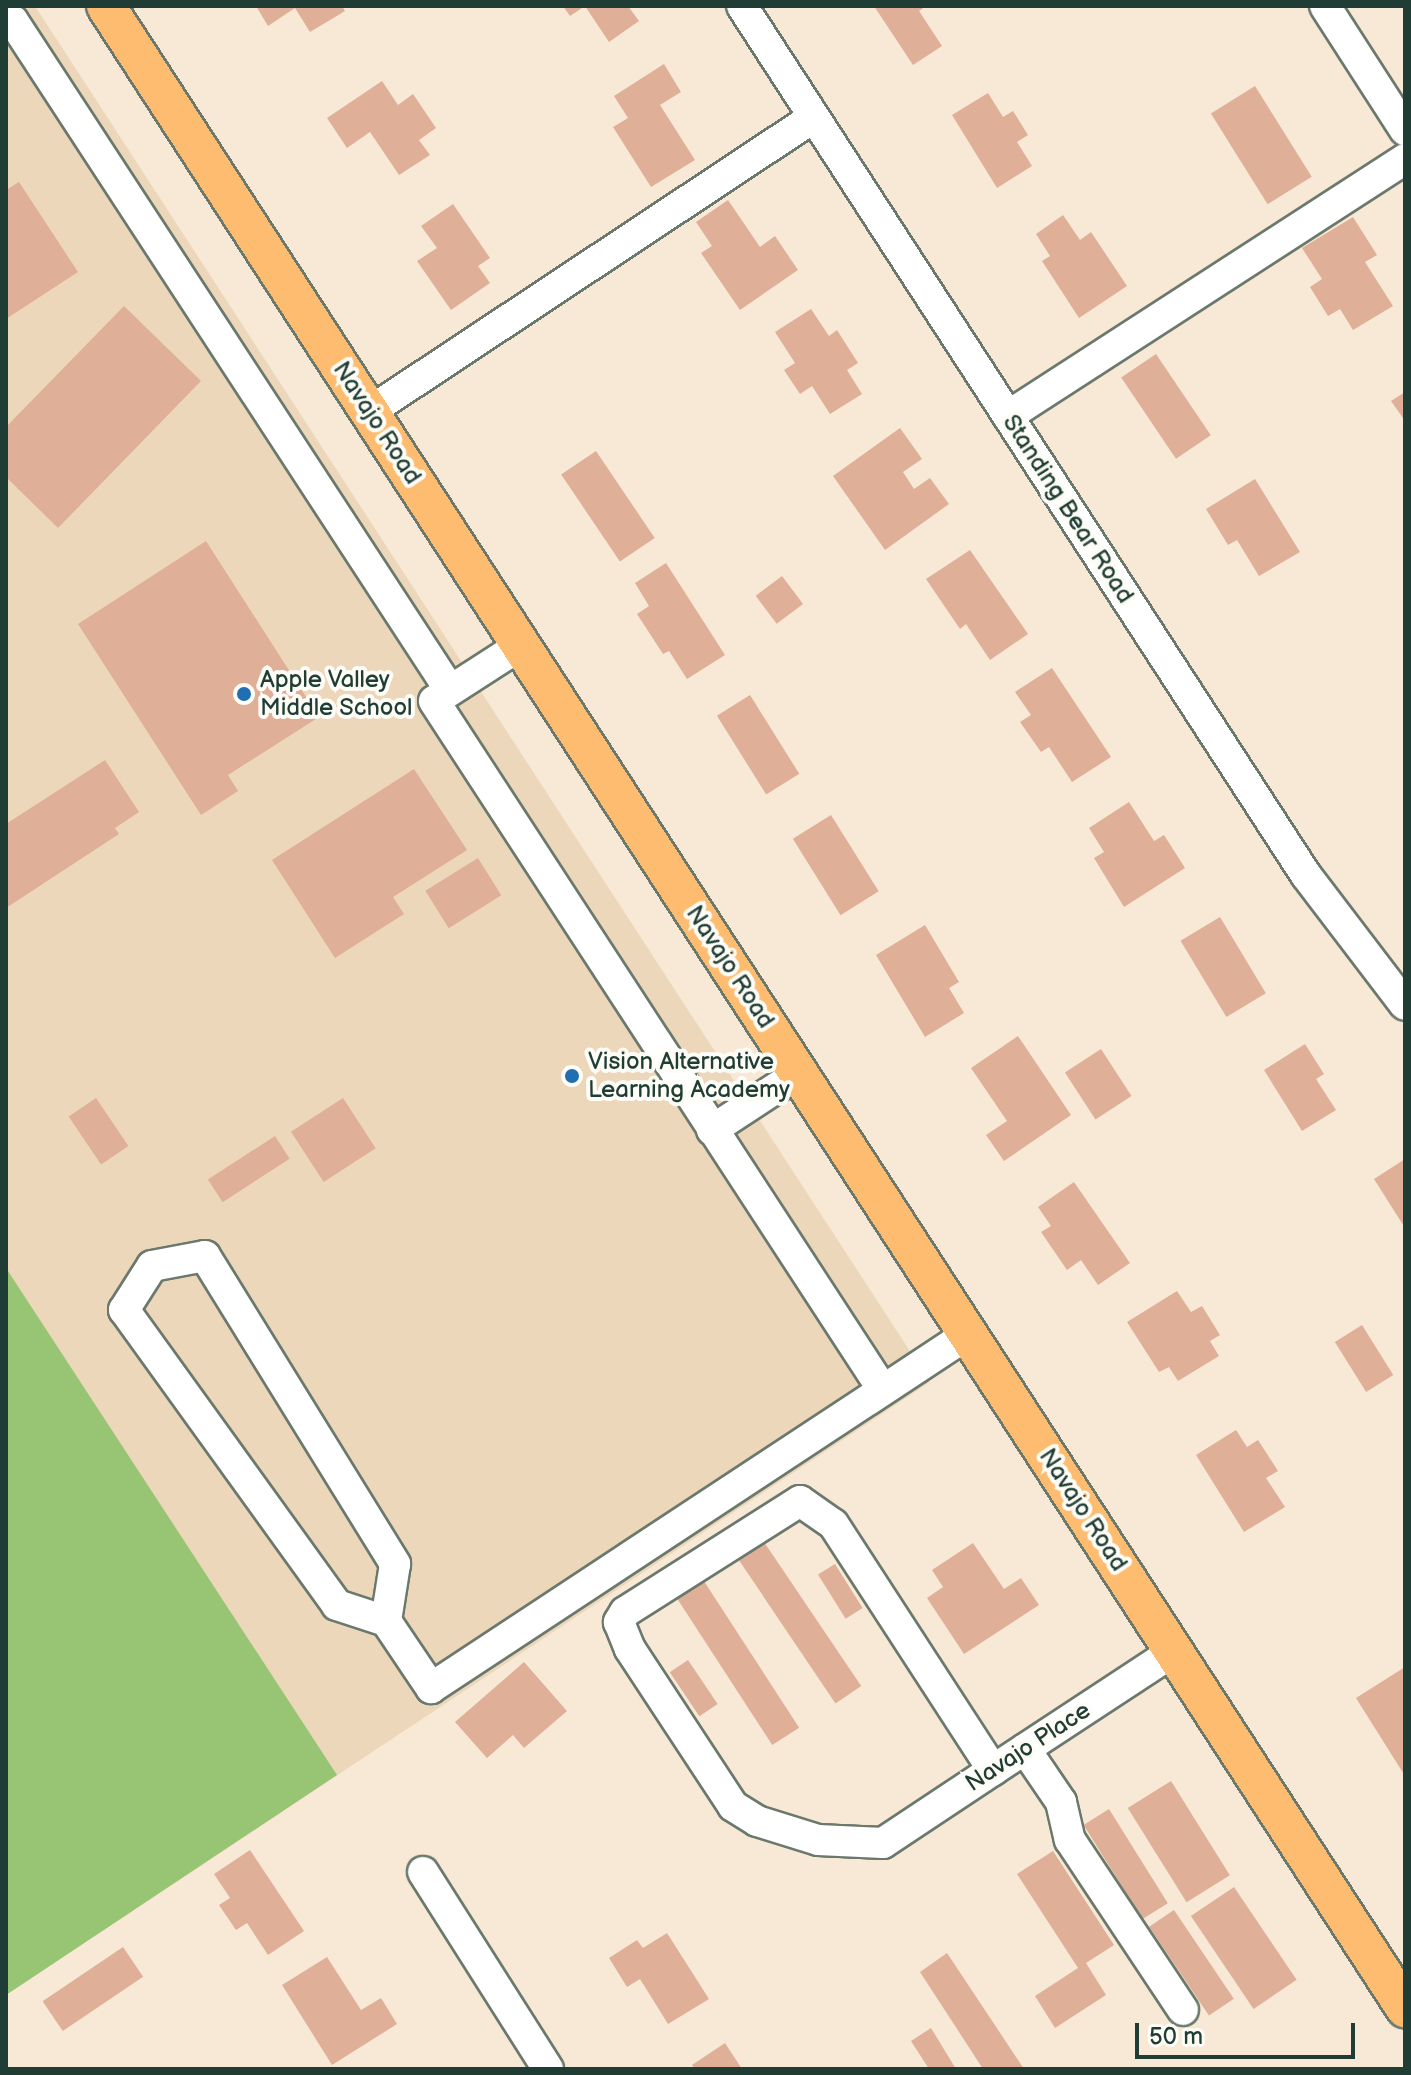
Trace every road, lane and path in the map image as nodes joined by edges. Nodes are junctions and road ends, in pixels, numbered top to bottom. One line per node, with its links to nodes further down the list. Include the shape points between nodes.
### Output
1 (106, 6): 8 (main road, Navajo Road)
2 (742, 6): 5 (street, Standing Bear Road)
3 (1325, 6): 6 (street)
4 (6, 20): 11 (street, via 13,21)
5 (814, 117): 8 (street); 9 (street, Standing Bear Road)
6 (1405, 130)
7 (1405, 159): 9 (street)
8 (369, 412): 10 (main road, Navajo Road)
9 (1008, 416): 12 (street, Standing Bear Road, via 1306,875)
10 (521, 645): 11 (street); 13 (main road, Navajo Road)
11 (450, 690): 14 (street, via 434,701)
12 (1405, 1005)
13 (799, 1073): 14 (street); 15 (main road, Navajo Road)
14 (712, 1130): 16 (street)
15 (968, 1334): 16 (street); 18 (main road, Navajo Road)
16 (883, 1390): 17 (street, via 431,1688)
17 (386, 1621): 17 (street, via 395,1564 205,1256 152,1266 124,1310 337,1605)
18 (1174, 1651): 19 (street, Navajo Place); 22 (main road, Navajo Road)
19 (1025, 1749): 20 (street, Navajo Place); 23 (street, via 1061,1802 1070,1840)
20 (993, 1770): 20 (street, Navajo Place, via 883,1843 818,1840 757,1821 733,1806 630,1649 619,1622 625,1612 800,1501 833,1524)
21 (423, 1872): 24 (street)
22 (1405, 2008)
23 (1183, 2010)
24 (548, 2069)

